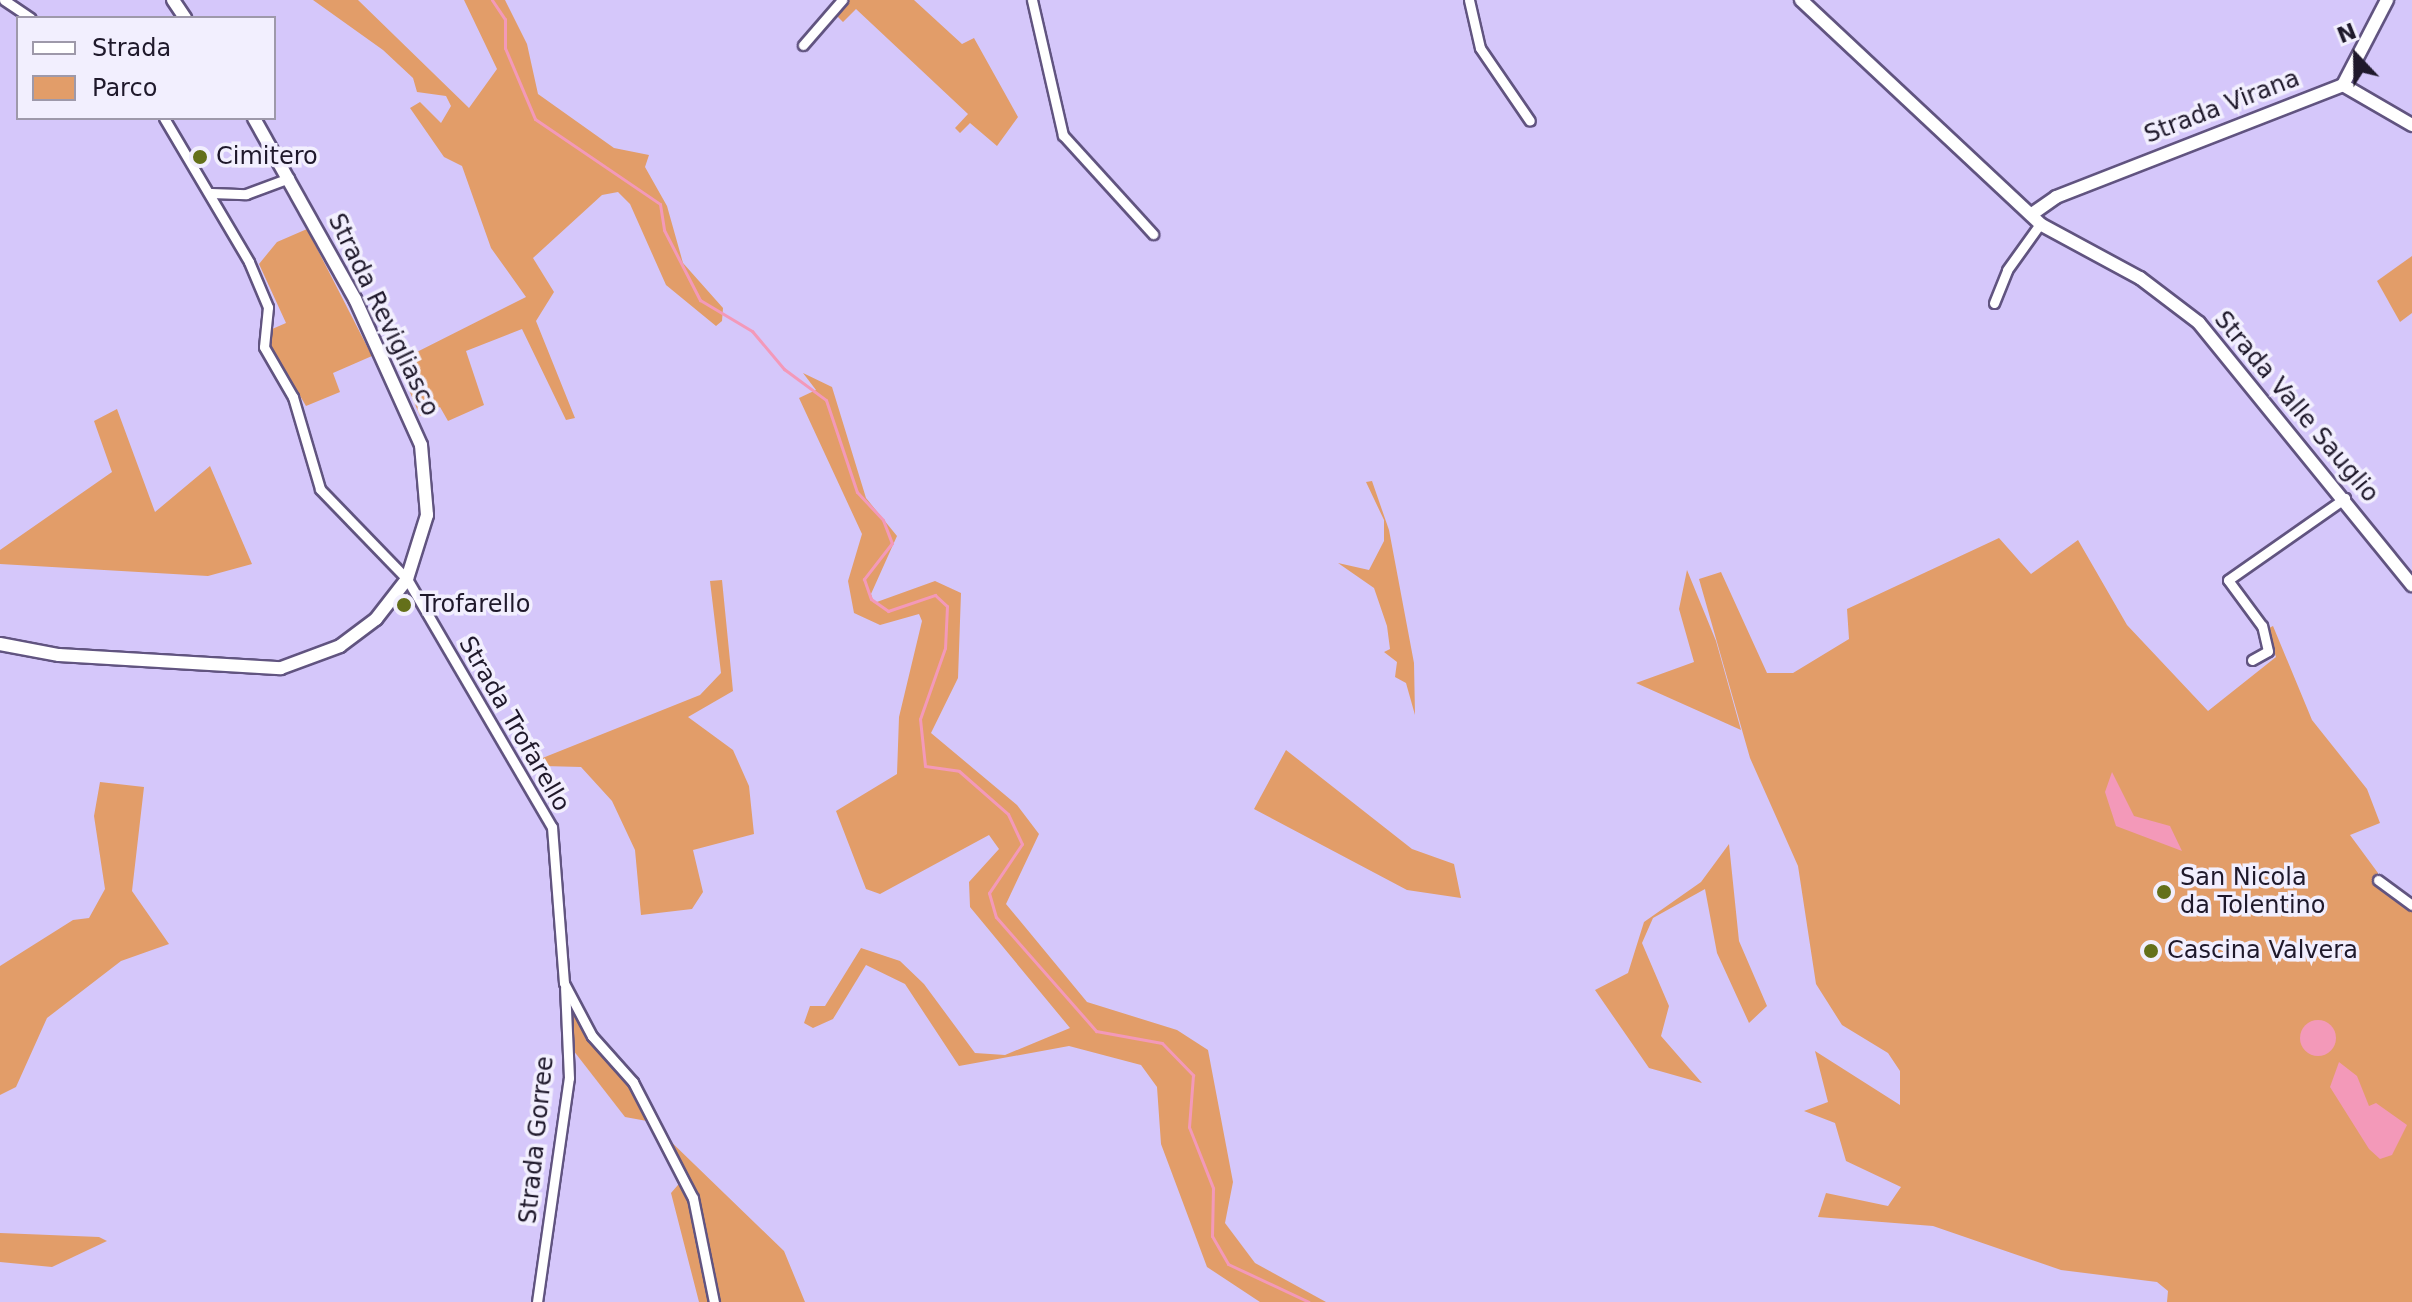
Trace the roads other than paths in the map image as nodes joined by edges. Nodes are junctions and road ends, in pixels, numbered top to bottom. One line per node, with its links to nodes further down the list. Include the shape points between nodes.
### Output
1 (4, 0): 7 (street)
2 (842, 0): 8 (street)
3 (1032, 0): 17 (street, via 1063,135)
4 (1469, 0): 12 (street, via 1480,48)
5 (1801, 0): 16 (street, Strada Valle Sauglio, via 1937,134)
6 (2387, 0): 9 (street)
7 (28, 16)
8 (803, 45)
9 (2343, 85): 13 (street); 16 (street, Strada Virana, via 2056,197)
10 (165, 120): 15 (street, Strada Trofarello)
11 (255, 120): 14 (street, Strada Revigliasco)
12 (1530, 121)
13 (2412, 125)
14 (289, 178): 15 (street, via 246,194); 20 (street, Strada Revigliasco, via 421,445 427,515)
15 (211, 193): 20 (street, Strada Trofarello, via 268,307 264,347 293,397 320,489)
16 (2036, 219): 18 (street); 19 (street, Strada Valle Sauglio, via 2140,278 2199,323)
17 (1153, 234)
18 (1994, 303)
19 (2345, 498): 21 (street, Strada Valle Sauglio); 23 (street, via 2228,580 2262,626 2268,651)
20 (407, 579): 22 (street, Strada Revigliasco, via 376,619 340,646 281,668 59,655); 26 (street, Strada Trofarello, via 552,827)
21 (2412, 585)
22 (0, 644)
23 (2252, 660)
24 (2378, 880): 25 (street)
25 (2412, 905)
26 (564, 983): 27 (street, Strada Gorree, via 569,1078); 28 (street, Strada Trofarello, via 592,1036 633,1082 693,1198)
27 (537, 1302)
28 (714, 1302)

